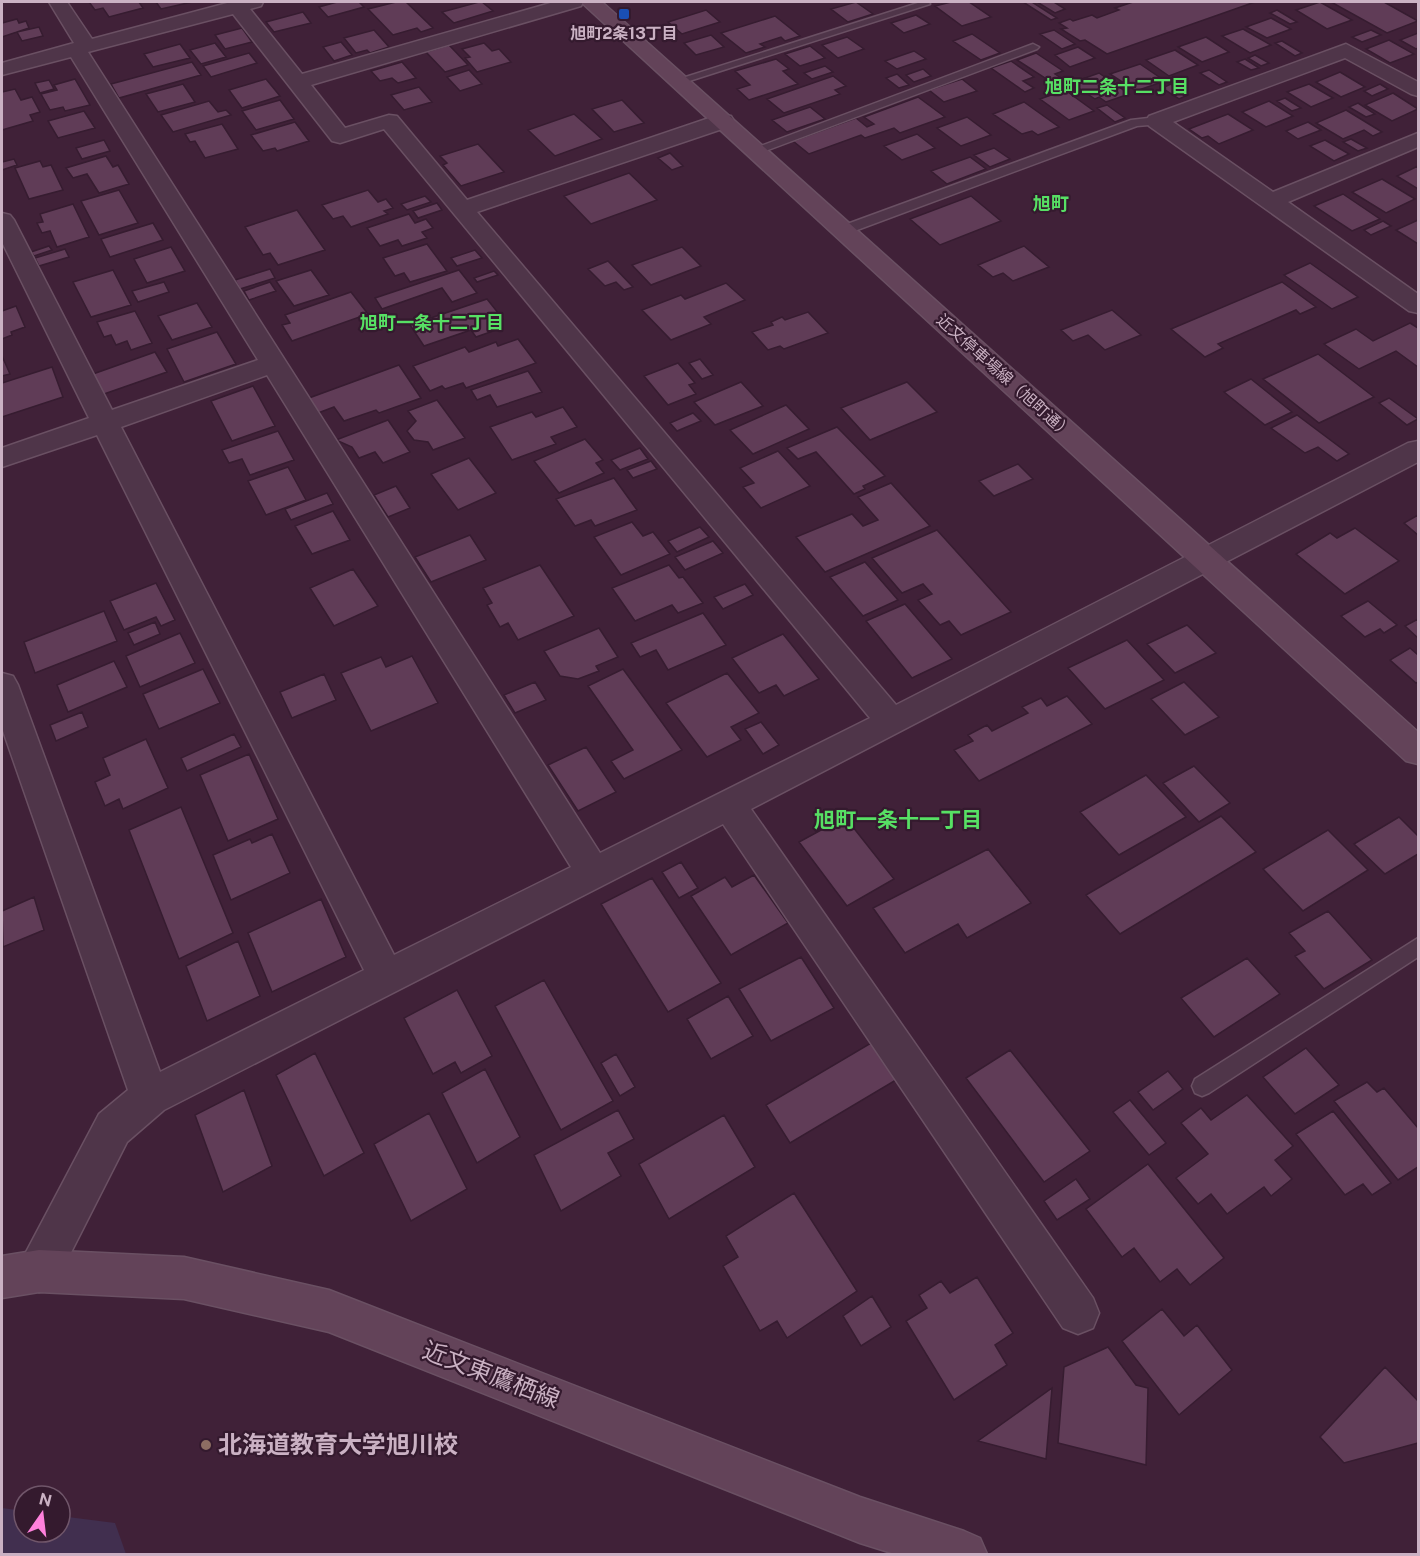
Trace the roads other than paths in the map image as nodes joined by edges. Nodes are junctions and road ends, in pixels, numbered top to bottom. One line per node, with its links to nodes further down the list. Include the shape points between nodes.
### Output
1 (58, 2): 6 (street)
2 (574, 2): 10 (street)
3 (591, 2): 9 (main road, 近文停車場線（旭町通）)
4 (248, 3): 6 (street); 10 (street)
5 (925, 4): 9 (lane)
6 (81, 47): 8 (street); 22 (street)
7 (1033, 47): 15 (lane)
8 (2, 69)
9 (679, 81): 12 (main road, 近文停車場線（旭町通）)
10 (298, 82): 17 (street, via 340,136 388,121)
11 (1419, 90): 13 (street, via 1346,50)
12 (723, 121): 15 (main road, 近文停車場線（旭町通）); 17 (street)
13 (1157, 121): 16 (street); 19 (lane, via 1135,123)
14 (1419, 140): 16 (street)
15 (756, 150): 19 (main road, 近文停車場線（旭町通）)
16 (1271, 201): 20 (street)
17 (462, 209): 28 (street)
18 (2, 220): 23 (street)
19 (844, 230): 26 (main road, 近文停車場線（旭町通）)
20 (1408, 285): 21 (street)
21 (1419, 305)
22 (273, 364): 23 (street); 31 (street)
23 (105, 422): 25 (street); 33 (street)
24 (1419, 450): 26 (street)
25 (2, 458)
26 (1206, 558): 28 (street); 29 (main road, 近文停車場線（旭町通）)
27 (2, 685): 35 (street)
28 (892, 722): 30 (street)
29 (1419, 752)
30 (728, 804): 31 (street); 37 (street)
31 (594, 873): 33 (street)
32 (1419, 947): 34 (lane)
33 (387, 978): 35 (street)
34 (1202, 1086)
35 (150, 1097): 36 (street, via 113,1128)
36 (20, 1274): 38 (main road, 近文東鷹栖線, via 184,1278 329,1311 860,1520)
37 (1078, 1313)
38 (964, 1554)

